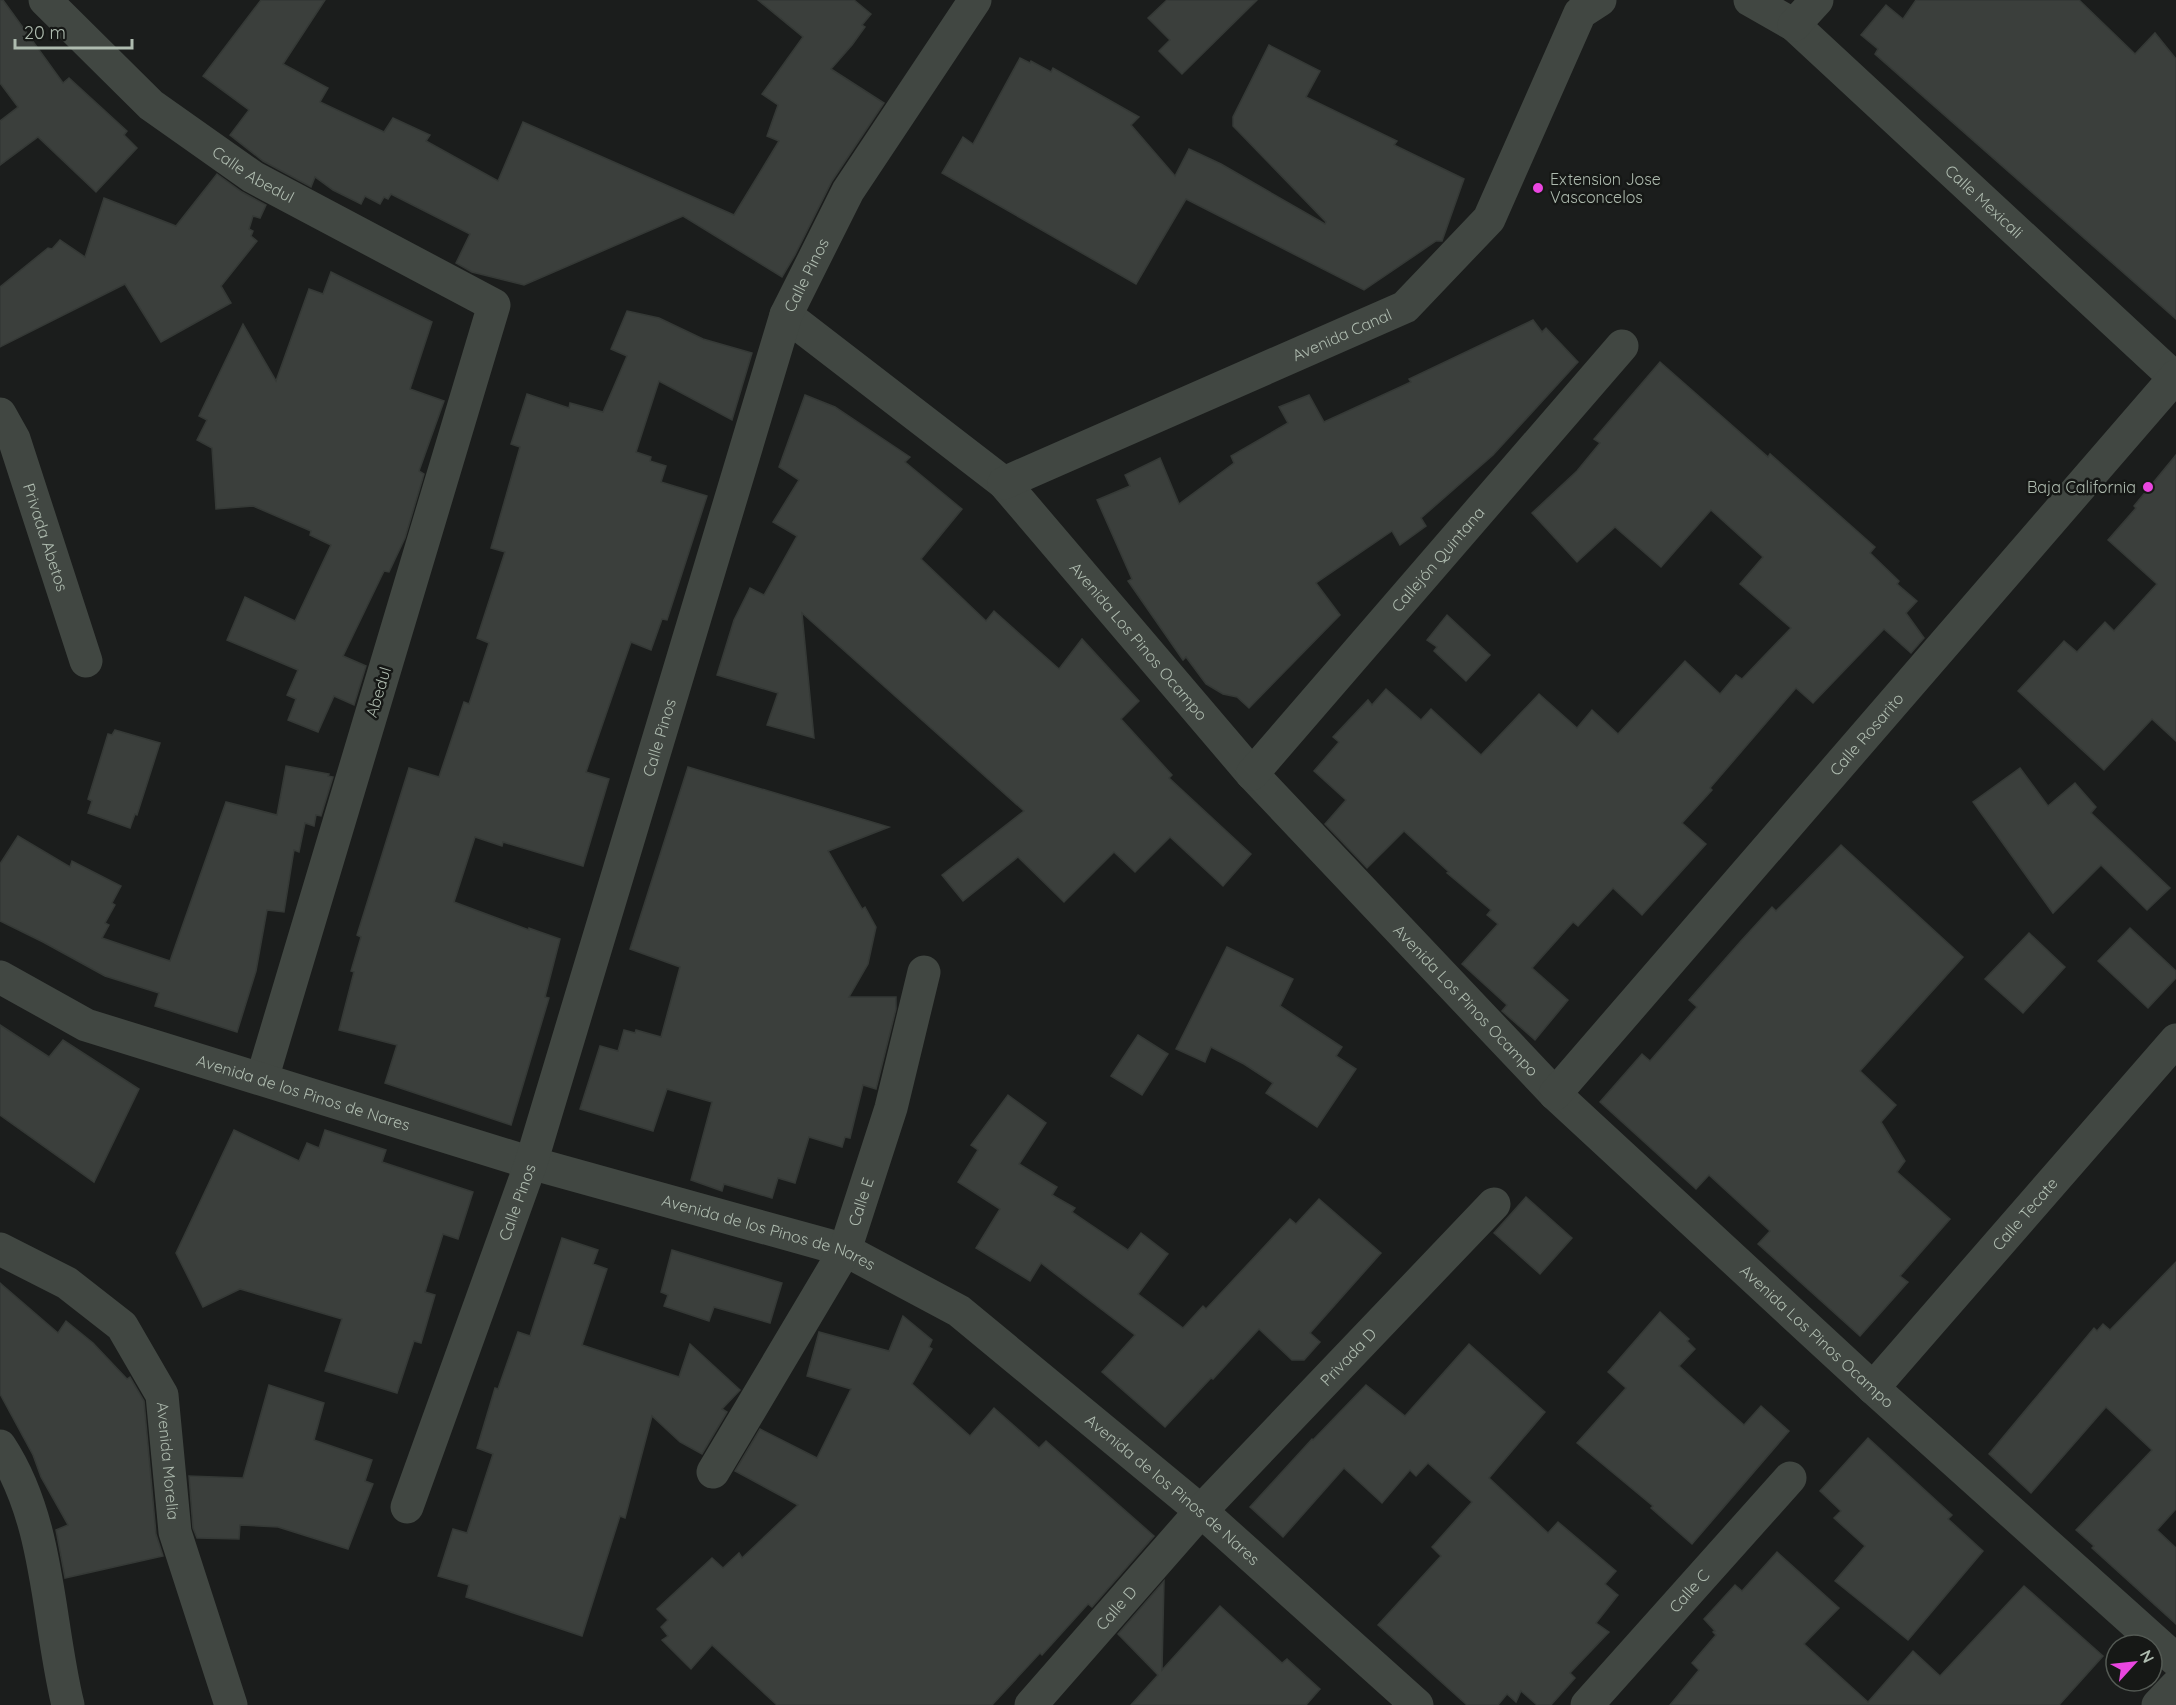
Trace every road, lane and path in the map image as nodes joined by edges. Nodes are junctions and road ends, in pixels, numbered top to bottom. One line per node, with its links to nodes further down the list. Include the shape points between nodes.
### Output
1 (45, 0): 7 (street, Calle Abedul, via 151,105 253,177)
2 (975, 0): 8 (street, Calle Pinos, via 848,191)
3 (1600, 0): 12 (street, Avenida Canal, via 1580,13 1489,219 1405,307)
4 (1750, 0): 6 (street)
5 (1817, 0): 6 (street)
6 (1794, 25): 10 (street, Calle Mexicali)
7 (494, 305): 18 (street, Abedul)
8 (786, 315): 12 (street, Avenida Los Pinos Ocampo); 20 (street, Calle Pinos)
9 (1622, 346): 14 (street, Callejón Quintana)
10 (2176, 378): 19 (street, Calle Rosarito)
11 (0, 414): 13 (street, Privada Abetos, via 14,439)
12 (1004, 483): 14 (street, Avenida Los Pinos Ocampo)
13 (86, 661)
14 (1252, 774): 19 (street, Avenida Los Pinos Ocampo)
15 (924, 972): 23 (street, Calle E, via 891,1108)
16 (0, 977): 18 (street, Avenida de los Pinos de Nares, via 86,1025)
17 (2176, 1040): 24 (street, Calle Tecate)
18 (262, 1079): 20 (street, Avenida de los Pinos de Nares)
19 (1556, 1094): 24 (street, Avenida Los Pinos Ocampo)
20 (531, 1163): 23 (street, Avenida de los Pinos de Nares); 28 (street, Calle Pinos)
21 (1494, 1204): 29 (street, Privada D)
22 (0, 1249): 33 (street, Avenida Morelia, via 67,1283 122,1326 162,1395 175,1532)
23 (844, 1250): 26 (street, Calle E); 29 (street, Avenida de los Pinos de Nares, via 959,1311)
24 (1873, 1388): 30 (street, Avenida Los Pinos Ocampo)
25 (0, 1446): 32 (street, via 13,1466 35,1523)
26 (713, 1472)
27 (1790, 1478): 36 (street, Calle C)
28 (407, 1508)
29 (1201, 1511): 34 (street, Calle D); 35 (street, Avenida de los Pinos de Nares)
30 (2176, 1659)
31 (2176, 1686): 37 (street)
32 (68, 1705)
33 (231, 1705)
34 (1031, 1705)
35 (1417, 1705)
36 (1587, 1705)
37 (2158, 1705)

